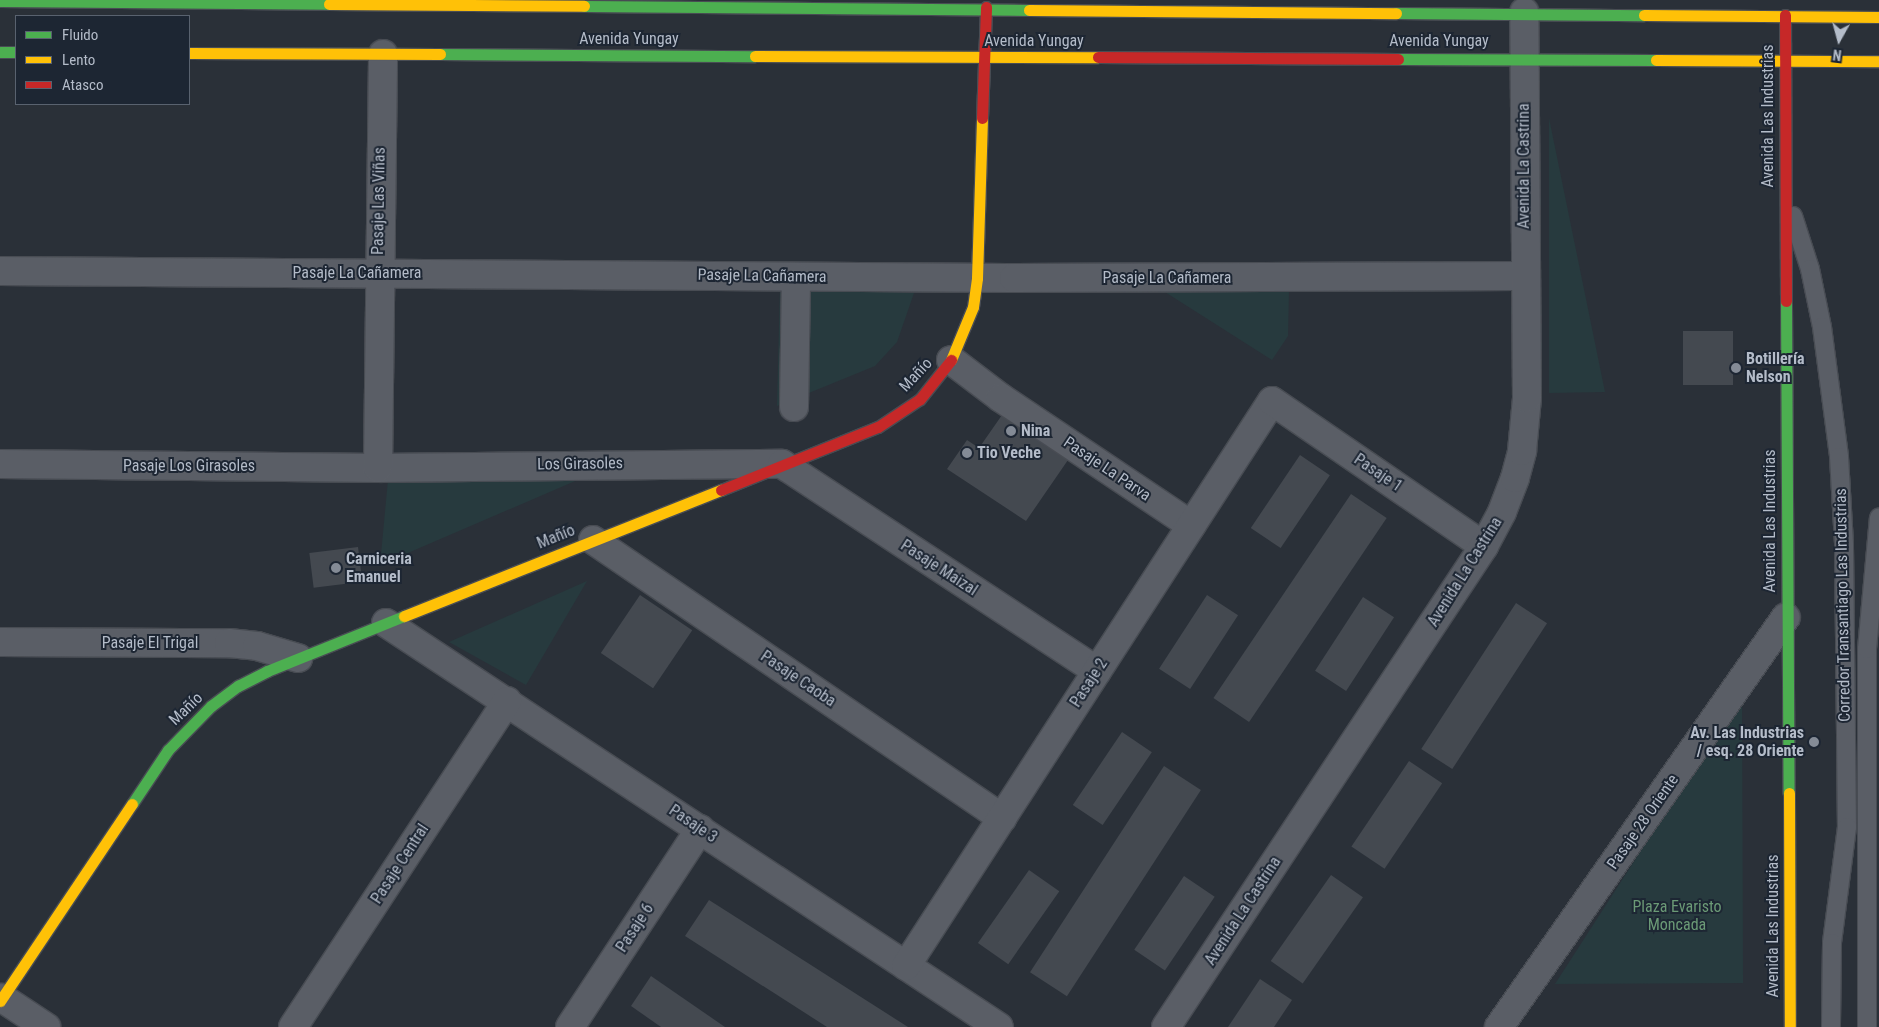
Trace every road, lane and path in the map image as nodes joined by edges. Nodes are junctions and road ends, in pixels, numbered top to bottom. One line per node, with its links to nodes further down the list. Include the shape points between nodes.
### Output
1 (0, 1): 2 (main road, Avenida Yungay)
2 (986, 4): 3 (main road, Avenida Yungay); 10 (main road, Mañío)
3 (1524, 12): 4 (main road, Avenida Yungay); 11 (street, Avenida La Castrina)
4 (1785, 15): 5 (main road, Avenida Yungay); 12 (main road, Avenida Las Industrias)
5 (1879, 17)
6 (0, 52): 7 (main road)
7 (15, 52)
8 (190, 53): 9 (main road, Avenida Yungay)
9 (383, 54): 10 (main road, Avenida Yungay); 16 (street, Pasaje Las Viñas)
10 (984, 57): 11 (main road, Avenida Yungay); 19 (main road, Mañío)
11 (1524, 57): 12 (main road, Avenida Yungay); 17 (street, Avenida La Castrina)
12 (1784, 60): 13 (main road, Avenida Yungay); 14 (main road, Avenida Las Industrias)
13 (1879, 61)
14 (1784, 188): 30 (main road, Avenida Las Industrias); 47 (lane, Corredor Transantiago Las Industrias, via 1810,269 1822,327 1841,496 1847,827 1832,943)
15 (0, 271): 16 (street, Pasaje La Cañamera)
16 (379, 273): 18 (street, Pasaje La Cañamera); 25 (street, Pasaje Las Viñas)
17 (1524, 276): 19 (street, Pasaje La Cañamera); 29 (street, Avenida La Castrina, via 1527,398 1522,452 1502,512)
18 (796, 277): 19 (street, Pasaje La Cañamera); 22 (street)
19 (977, 278): 20 (main road, Mañío, via 964,334)
20 (951, 360): 24 (main road, Mañío, via 920,399 893,419); 27 (street, Pasaje La Parva, via 1000,398)
21 (1272, 401): 27 (street, Pasaje 2); 29 (street, Pasaje 1)
22 (794, 407)
23 (0, 464): 25 (street, Pasaje Los Girasoles)
24 (782, 464): 25 (street, Los Girasoles); 28 (main road, Mañío); 34 (street, Pasaje Maizal)
25 (378, 468)
26 (1879, 518): 48 (lane, Corredor Transantiago Las Industrias, via 1867,649)
27 (1191, 525): 34 (street, Pasaje 2)
28 (593, 540): 31 (main road, Mañío); 36 (street, Pasaje Caoba)
29 (1484, 546): 44 (street, Avenida La Castrina)
30 (1786, 617): 45 (street, Pasaje 28 Oriente); 46 (main road, Avenida Las Industrias)
31 (386, 624): 33 (main road, Mañío); 35 (street, Pasaje 3)
32 (0, 642): 33 (street, Pasaje El Trigal, via 228,643 257,646)
33 (298, 658): 39 (main road, Mañío, via 238,686 188,727 168,750)
34 (1097, 671): 36 (street, Pasaje 2)
35 (507, 701): 37 (street, Pasaje 3); 42 (street, Pasaje Central)
36 (1002, 818): 38 (street, Pasaje 2)
37 (700, 829): 38 (street, Pasaje 3); 43 (street, Pasaje 6)
38 (906, 966): 40 (street, Pasaje 3)
39 (1, 999): 41 (street)
40 (983, 1023)
41 (46, 1027)
42 (293, 1027)
43 (570, 1027)
44 (1166, 1027)
45 (1499, 1027)
46 (1790, 1027)
47 (1831, 1027)
48 (1867, 1027)

